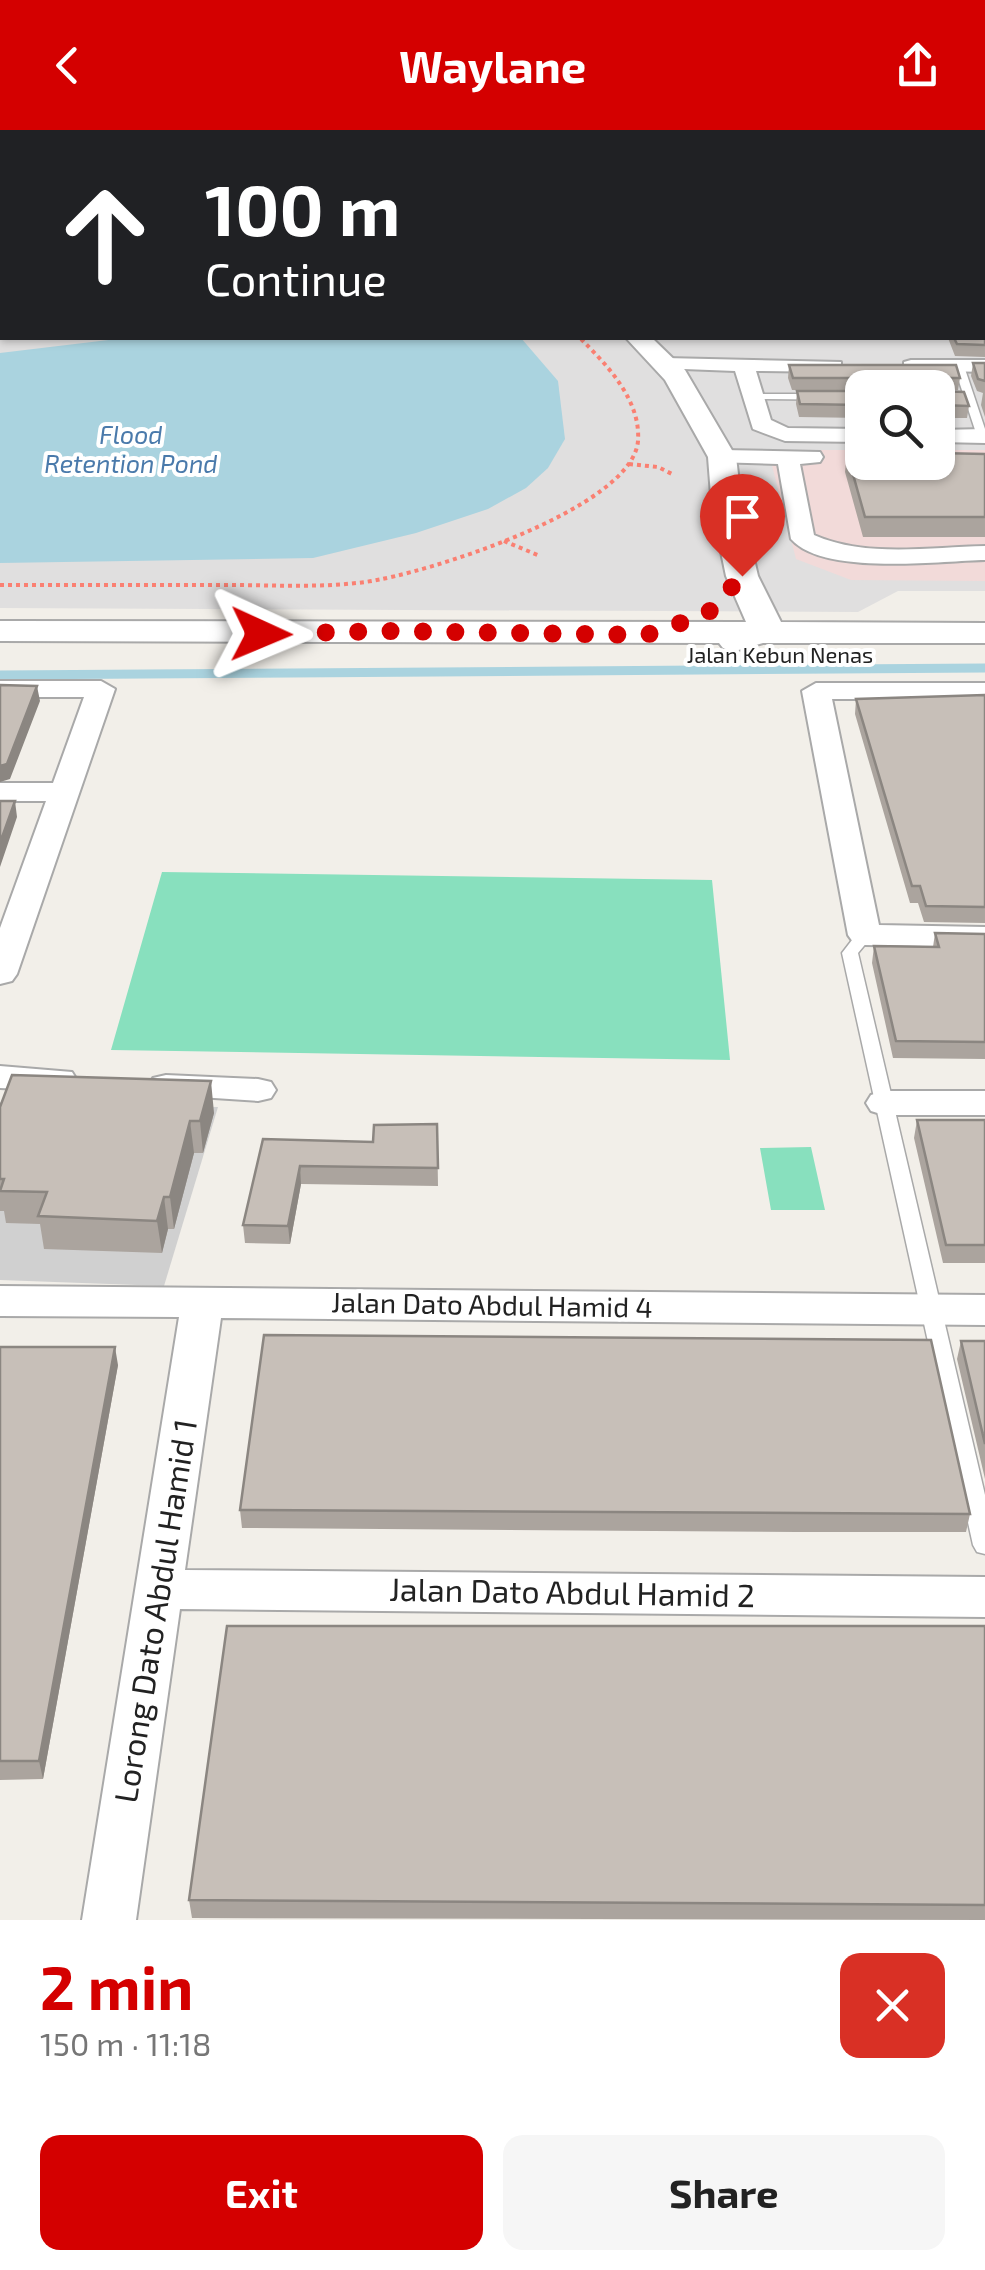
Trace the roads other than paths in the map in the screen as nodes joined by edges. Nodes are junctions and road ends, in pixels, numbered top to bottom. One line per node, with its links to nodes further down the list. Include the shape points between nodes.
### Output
1 (640, 340): 3 (street)
2 (907, 361): 6 (street)
3 (668, 366): 4 (street); 17 (street)
4 (738, 366): 5 (street); 8 (street)
5 (858, 366)
6 (959, 366): 7 (street); 11 (lane)
7 (985, 366)
8 (752, 397): 9 (lane); 13 (street, via 761,424 785,434)
9 (845, 397)
10 (955, 398): 11 (lane)
11 (969, 398): 12 (lane); 15 (lane)
12 (985, 398)
13 (845, 436)
14 (955, 439): 15 (street)
15 (984, 444): 16 (street)
16 (955, 453)
17 (722, 456): 18 (street); 21 (street)
18 (788, 457): 19 (street); 20 (street, via 804,539 816,547 842,553)
19 (845, 458)
20 (985, 553)
21 (742, 576): 23 (street, via 779,610); 26 (street, via 707,614); 27 (street, via 740,626)
22 (0, 632): 25 (street, Jalan Kebun Nenas)
23 (861, 634): 24 (street, Jalan Kebun Nenas); 27 (street, Jalan Kebun Nenas)
24 (985, 634)
25 (336, 635): 26 (street, Jalan Kebun Nenas); 28 (street, Jalan Kebun Nenas)
26 (646, 635): 27 (street, Jalan Kebun Nenas)
27 (753, 635): 28 (street, via 701,647); 30 (street, via 785,646)
28 (596, 649): 30 (street, Jalan Kebun Nenas, via 693,656)
29 (985, 652): 30 (street, Jalan Kebun Nenas)
30 (889, 655)
31 (0, 688): 34 (street, via 101,689)
32 (985, 691): 35 (street, via 816,691)
33 (0, 792): 34 (street)
34 (64, 792): 37 (street)
35 (865, 935): 36 (street); 42 (lane, via 850,953)
36 (985, 937)
37 (0, 974)
38 (0, 1077): 39 (street)
39 (99, 1082)
40 (139, 1084): 41 (street)
41 (258, 1090)
42 (884, 1103): 43 (street); 46 (lane)
43 (985, 1103)
44 (0, 1301): 45 (street, Jalan Dato Abdul Hamid 4)
45 (202, 1302): 46 (street, Jalan Dato Abdul Hamid 4); 49 (street, Lorong Dato Abdul Hamid 1)
46 (932, 1309): 47 (street, Jalan Dato Abdul Hamid 4); 48 (lane)
47 (985, 1310)
48 (985, 1544)
49 (159, 1589): 50 (street, Jalan Dato Abdul Hamid 2); 51 (street, Lorong Dato Abdul Hamid 1)
50 (985, 1597)
51 (109, 1920)

